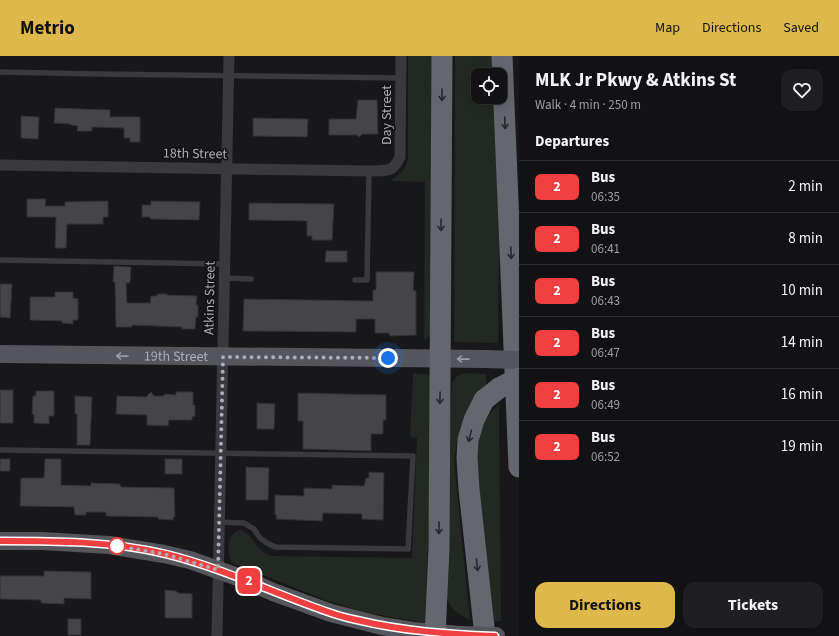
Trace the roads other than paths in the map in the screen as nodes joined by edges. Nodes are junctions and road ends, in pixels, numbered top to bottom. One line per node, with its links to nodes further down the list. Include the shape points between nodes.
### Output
1 (229, 56): 6 (street, Atkins Street)
2 (401, 56): 7 (street, Day Street)
3 (442, 56): 19 (highway, one-way to 19)
4 (502, 56): 24 (highway, one-way to 24)
5 (0, 72): 6 (lane)
6 (228, 75): 7 (lane); 9 (street, Atkins Street)
7 (401, 78): 10 (street, Day Street, via 400,157)
8 (0, 165): 9 (street, 18th Street)
9 (227, 168): 11 (street, 18th Street); 13 (street, Atkins Street)
10 (390, 170): 11 (street, 18th Street)
11 (369, 171): 16 (lane, via 367,280)
12 (0, 260): 13 (lane)
13 (225, 264): 14 (street, Atkins Street)
14 (224, 278): 15 (lane); 18 (street, Atkins Street)
15 (251, 279)
16 (355, 280)
17 (0, 354): 18 (main road, 19th Street, one-way to 17)
18 (223, 357): 19 (main road, 19th Street); 23 (street, Atkins Street)
19 (441, 359): 20 (main road, 19th Street, one-way to 19, bridge); 28 (highway, one-way to 28, via 439,548)
20 (519, 360)
21 (519, 378): 30 (highway, one-way to 30, bridge, via 499,388 484,400 468,440 469,490)
22 (0, 450): 23 (lane)
23 (221, 454): 25 (street, Atkins Street); 25 (lane, via 413,456 408,548 275,546 260,538 254,529 244,523)
24 (519, 467)
25 (220, 522): 27 (street, Atkins Street)
26 (0, 541): 27 (main road, via 109,545 164,554)
27 (218, 570): 28 (main road, via 331,613 382,626); 29 (street, Atkins Street)
28 (435, 635): 31 (main road, bridge)
29 (217, 636)
30 (485, 636)
31 (496, 636)

